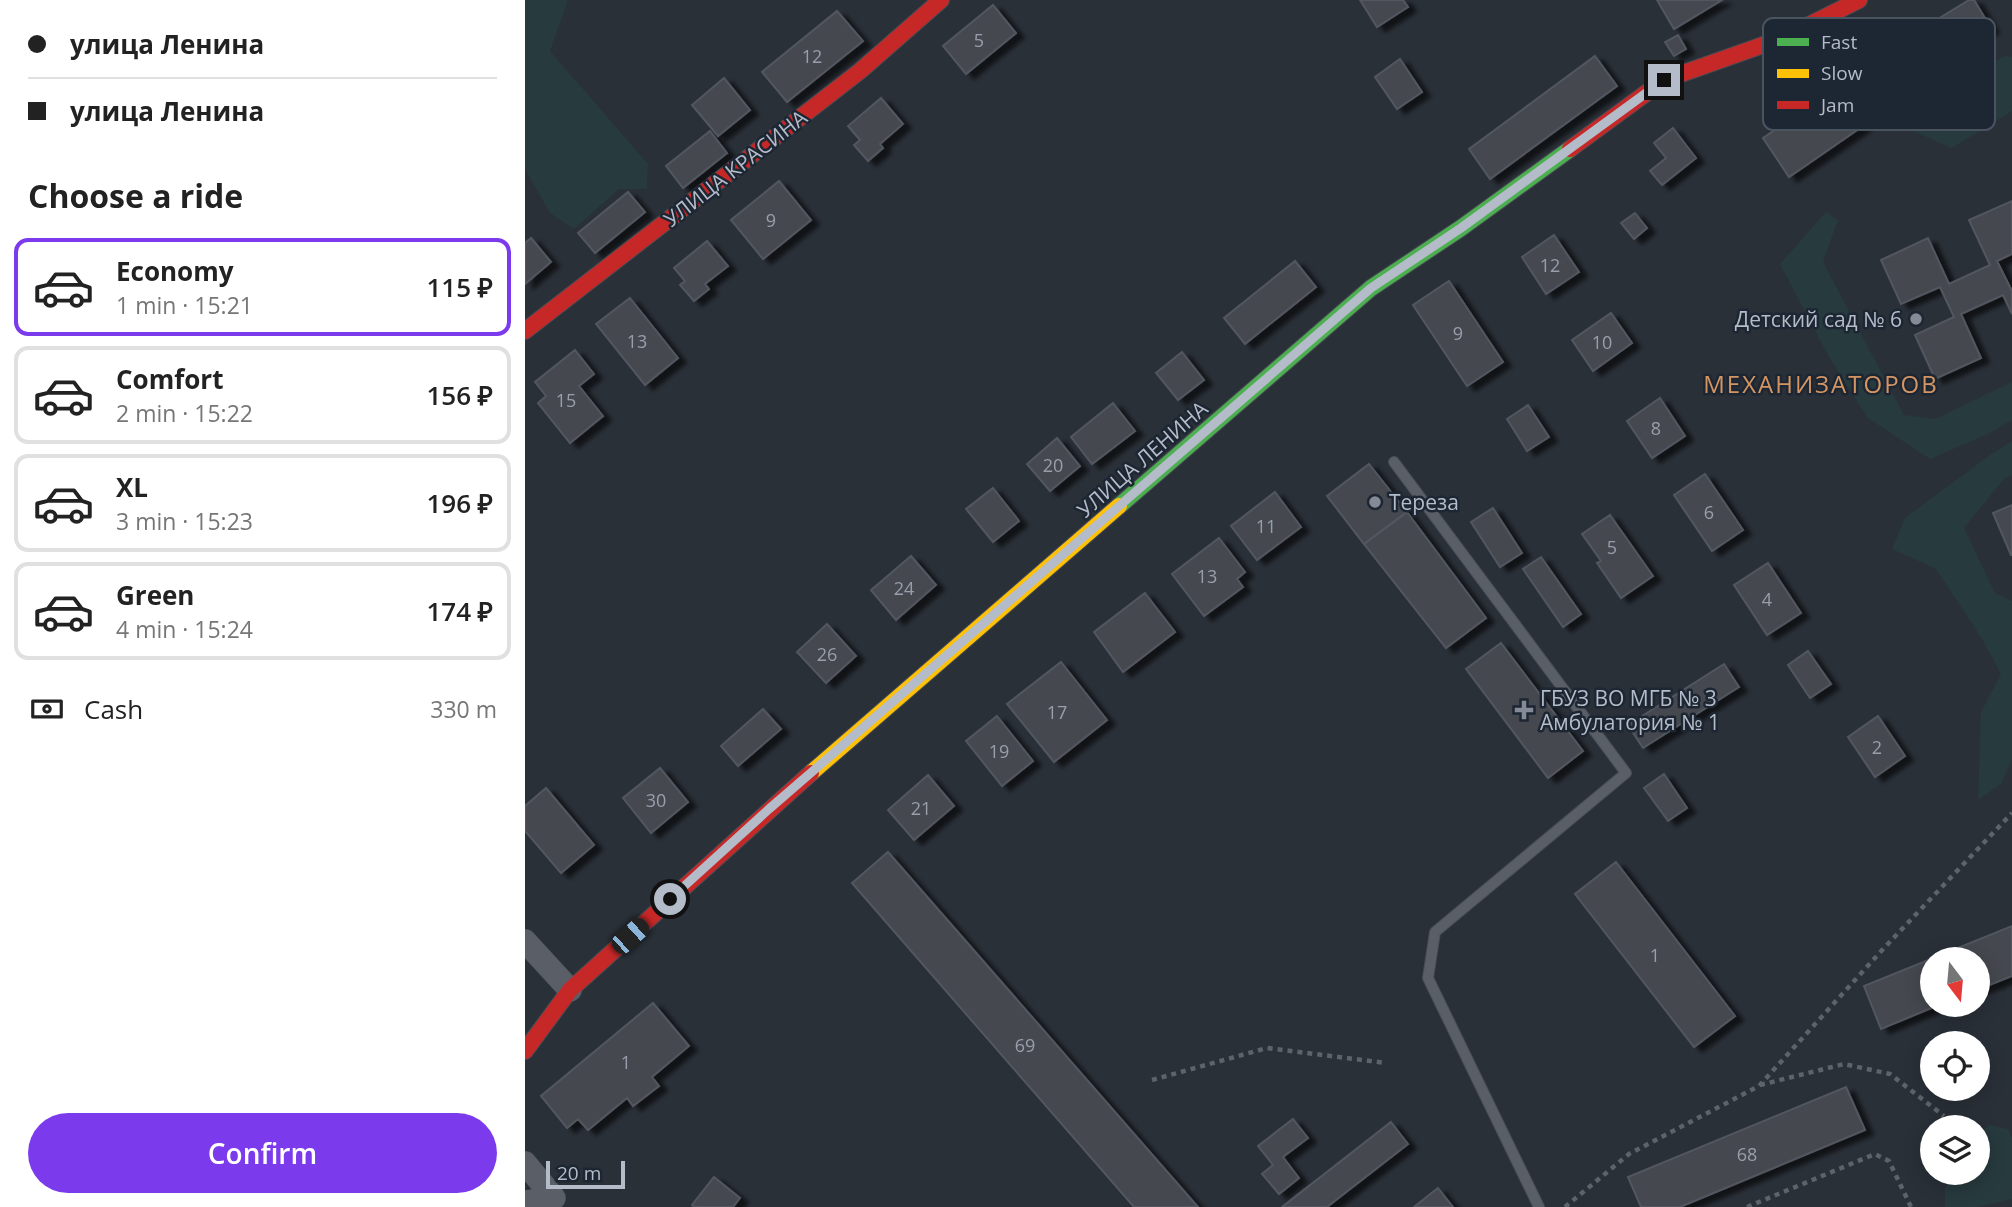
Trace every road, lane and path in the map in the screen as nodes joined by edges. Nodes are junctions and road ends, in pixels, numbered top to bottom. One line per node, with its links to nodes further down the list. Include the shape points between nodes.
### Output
1 (941, 0): 5 (street, УЛИЦА КРАСИНА, via 860,71)
2 (1859, 0): 3 (street, УЛИЦА ЛЕНИНА)
3 (1823, 18)
4 (1763, 45): 9 (street, УЛИЦА ЛЕНИНА, via 1664,80 1371,288 769,809)
5 (525, 331)
6 (1395, 462): 18 (lane, via 1626,773 1435,932 1428,978)
7 (2012, 813): 13 (path)
8 (525, 942): 9 (street)
9 (570, 990): 10 (street, УЛИЦА ЛЕНИНА)
10 (525, 1051)
11 (1386, 1063): 12 (path, via 1268,1048)
12 (1152, 1080)
13 (1759, 1086): 14 (path, via 1844,1063 1889,1074); 19 (path, via 1629,1154)
14 (1943, 1115)
15 (525, 1163): 17 (street)
16 (525, 1202): 17 (street)
17 (560, 1203)
18 (1539, 1207)
19 (1565, 1207)
20 (1747, 1207): 21 (path, via 1875,1154 1889,1161)
21 (1910, 1207)

